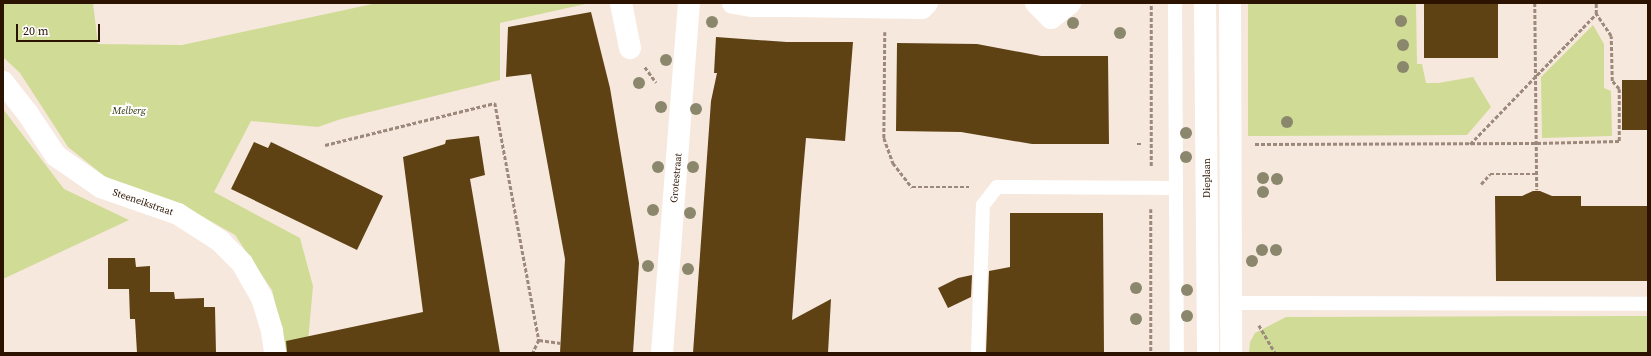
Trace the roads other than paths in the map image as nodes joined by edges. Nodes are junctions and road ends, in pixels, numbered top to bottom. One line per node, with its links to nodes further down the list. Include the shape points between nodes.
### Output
1 (621, 3): 10 (street)
2 (689, 3): 16 (street, Grotestraat)
3 (733, 3): 4 (street, via 753,6 922,8)
4 (927, 3)
5 (1036, 3): 6 (street, via 1051,18)
6 (1070, 3)
7 (1175, 3): 12 (lane)
8 (1206, 3): 19 (street, Dieplaan)
9 (1230, 3): 13 (street)
10 (630, 48)
11 (3, 82): 15 (street, Steeneikstraat, via 56,156 101,187 178,214 220,241 242,263 262,298 272,331)
12 (1176, 188): 17 (lane, via 997,187 983,205); 18 (lane)
13 (1231, 303): 14 (lane); 20 (street)
14 (1648, 304)
15 (275, 353)
16 (662, 353)
17 (978, 353)
18 (1177, 353)
19 (1208, 353)
20 (1231, 353)

